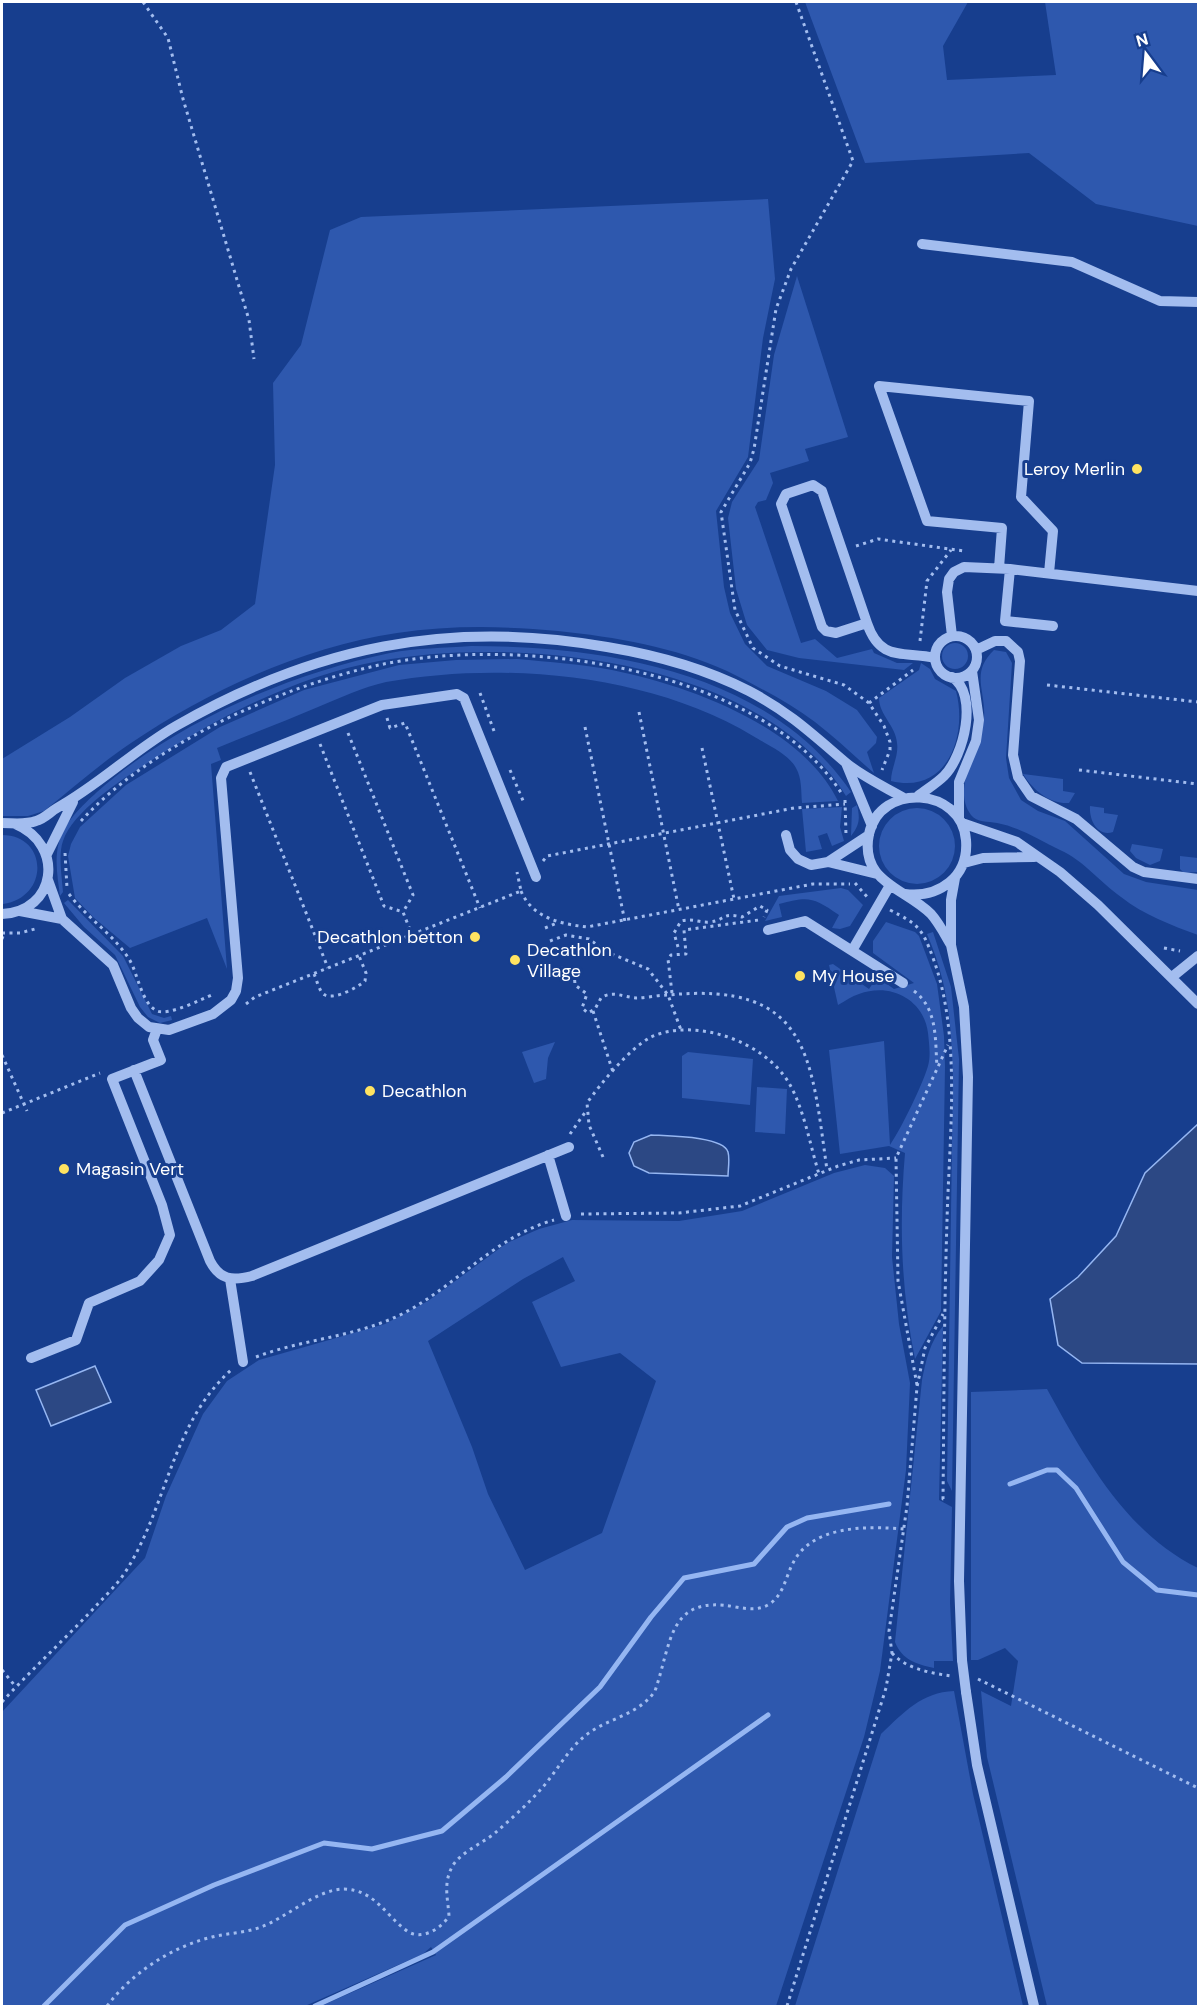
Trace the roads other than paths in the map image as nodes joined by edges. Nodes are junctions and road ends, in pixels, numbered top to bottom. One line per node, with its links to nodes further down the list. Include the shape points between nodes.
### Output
1 (922, 244): 2 (street, via 1071,262 1160,301)
2 (1198, 302)
3 (1006, 572): 4 (street); 4 (street, via 1002,528 927,520 879,386 1029,401 1021,497 1053,531); 7 (street, via 1005,621); 8 (street, via 974,566 954,572 947,592)
4 (1049, 573): 5 (street)
5 (1198, 591)
6 (867, 622): 6 (street, via 819,486 782,498 822,627 836,633); 10 (street, via 874,640 887,651)
7 (1053, 626)
8 (952, 636): 9 (street, via 970,640); 10 (street, via 938,646)
9 (976, 650): 11 (street); 28 (street, via 995,641 1006,641 1018,652 1013,755 1017,777 1031,796 1076,819 1133,867)
10 (935, 658): 12 (street, via 941,671)
11 (972, 671): 12 (street, via 966,676); 17 (street, via 979,720 976,741 959,782)
12 (952, 677): 14 (street, via 964,691 965,732 954,763)
13 (846, 763): 15 (street); 16 (street, via 817,735 776,706 721,677 678,663 625,650 547,639 442,638 349,653 261,683 148,743); 19 (street)
14 (918, 796): 15 (street); 17 (street, via 948,806)
15 (904, 798): 19 (street, via 882,811)
16 (73, 802): 18 (street, via 38,821); 21 (street)
17 (960, 820): 22 (street, via 1017,842); 24 (street, via 967,843)
18 (7, 823): 21 (street, via 27,829)
19 (871, 830): 23 (street); 26 (street, via 869,855)
20 (786, 835): 23 (street, via 790,850 798,859 811,866)
21 (47, 854): 29 (street)
22 (1034, 857): 24 (street, via 983,858); 39 (street, via 1073,883)
23 (828, 862): 26 (street)
24 (964, 863): 27 (street)
25 (535, 874): 42 (street, via 462,696 382,705 244,759 226,767 221,778 237,987 231,1000 213,1014 170,1030)
26 (877, 874): 30 (street)
27 (955, 878): 31 (street, via 932,893); 36 (street)
28 (1198, 879)
29 (48, 880): 32 (street, via 33,904); 34 (street)
30 (889, 887): 31 (street); 37 (street)
31 (905, 894): 36 (street, via 931,915)
32 (20, 911): 33 (street); 34 (street)
33 (2, 914)
34 (62, 919): 42 (street, via 108,958 138,1018)
35 (768, 930): 37 (street, via 805,921)
36 (951, 945): 50 (street, bridge, via 964,1007 968,1077 959,1581 962,1660 977,1765)
37 (853, 949): 40 (street)
38 (1198, 956): 39 (street)
39 (1172, 977): 41 (street)
40 (903, 983)
41 (1196, 998)
42 (157, 1029): 43 (street, via 153,1040 161,1060)
43 (134, 1070): 47 (street, via 210,1261 222,1277); 48 (street, via 112,1079 162,1204 170,1235 159,1260 140,1281 89,1303 76,1340)
44 (569, 1147): 45 (street)
45 (548, 1155): 46 (street); 47 (street, via 252,1276)
46 (566, 1216)
47 (230, 1279): 49 (street)
48 (32, 1358)
49 (243, 1362)
50 (1034, 2007)

